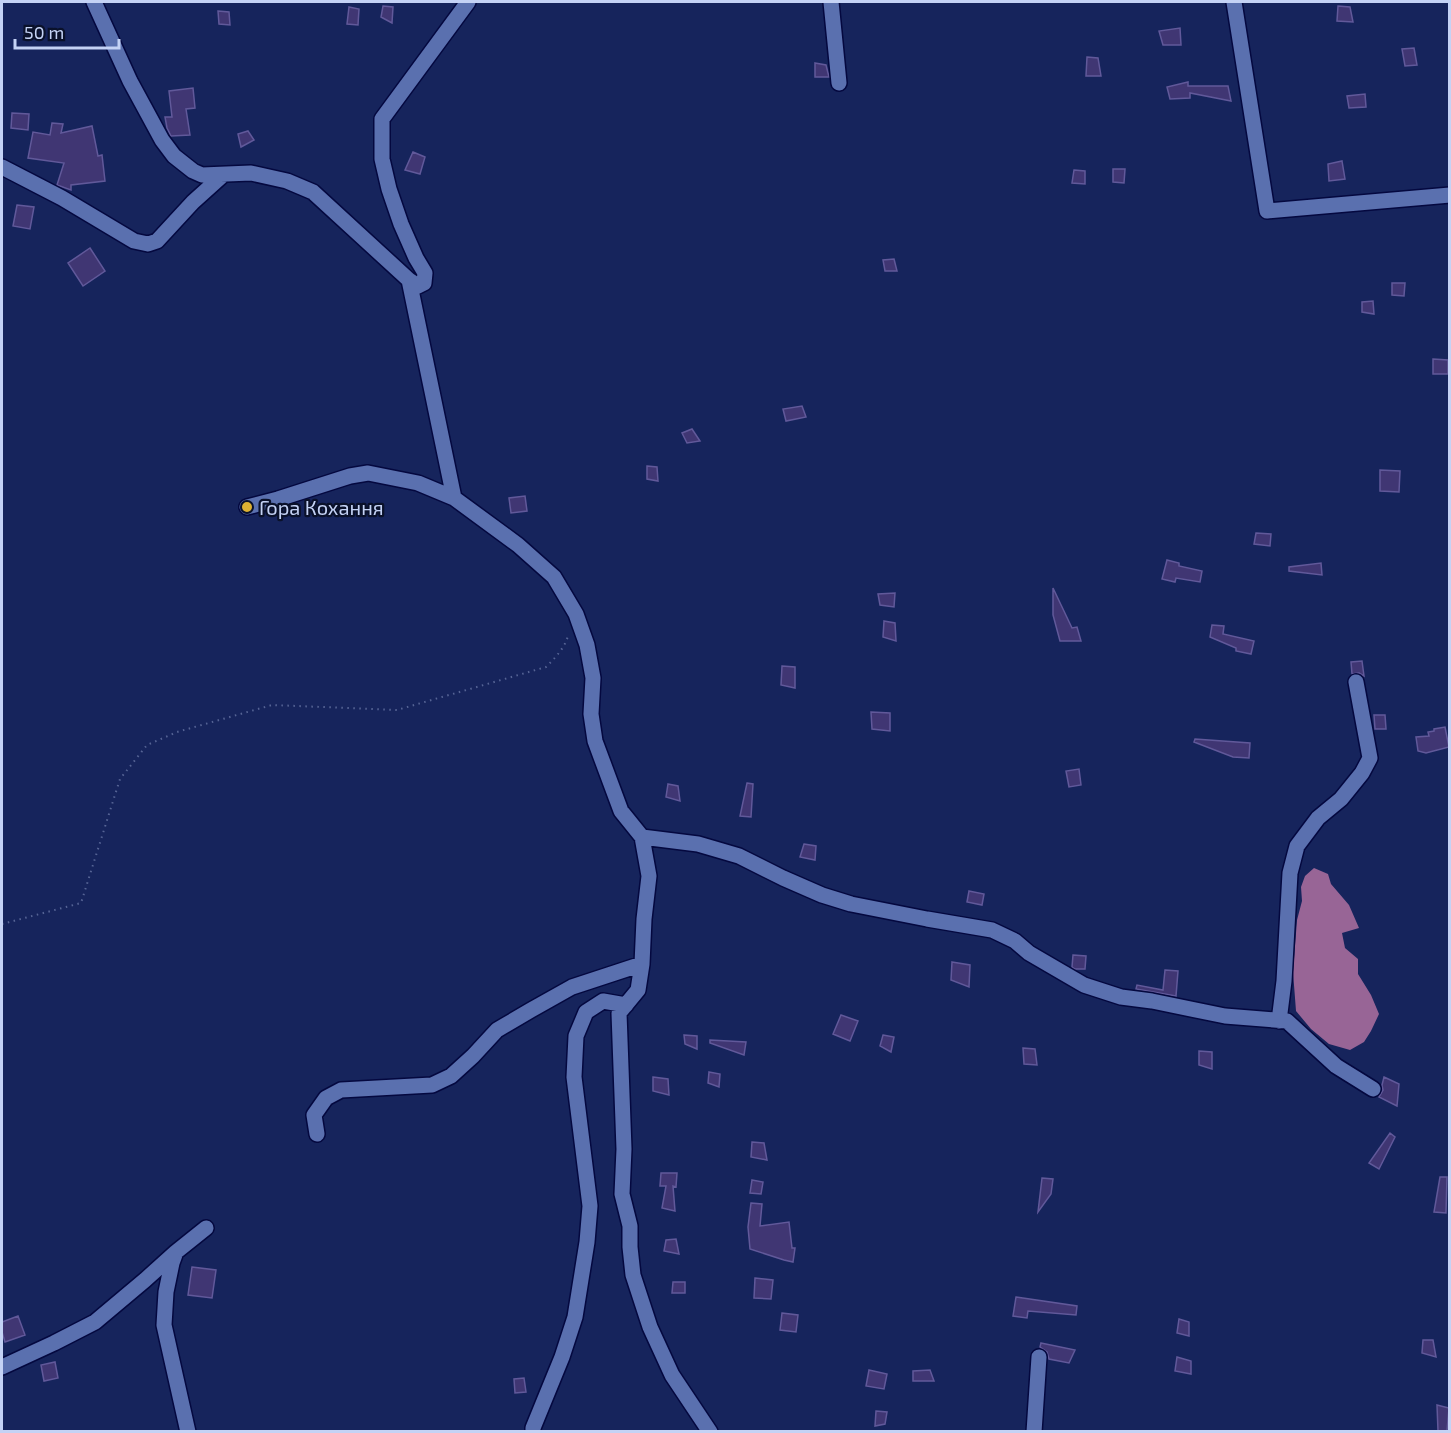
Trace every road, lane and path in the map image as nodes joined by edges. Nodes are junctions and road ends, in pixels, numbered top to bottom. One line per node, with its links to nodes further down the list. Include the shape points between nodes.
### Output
1 (94, 2): 7 (street, via 162,140 193,171)
2 (468, 2): 9 (street, via 382,119 382,159 389,189 425,273 420,286)
3 (831, 2): 5 (street)
4 (1234, 2): 8 (street, via 1267,211)
5 (839, 83)
6 (2, 167): 7 (street, via 134,241 148,244 157,242)
7 (223, 175): 9 (street, via 251,173 313,192)
8 (1449, 195)
9 (412, 282): 10 (street)
10 (454, 498): 11 (street, via 418,483 368,473); 14 (street, via 555,577 576,614 587,645 592,678 595,741 621,811)
11 (247, 507)
12 (568, 636): 15 (path, via 559,654 546,667 397,710 272,705 177,732 147,745 120,779 81,903)
13 (1356, 682): 18 (street, via 1370,758 1341,799 1318,818 1297,846 1290,873)
14 (642, 837): 16 (street, via 649,876); 18 (street, via 698,844 739,856 822,896 851,904 992,930 1084,985 1121,997 1225,1016)
15 (2, 924)
16 (642, 964): 17 (street, via 638,990); 20 (street, via 572,987 531,1010 497,1030 451,1076 432,1084 341,1090 326,1098 314,1115)
17 (626, 1005): 25 (street, via 619,1013 622,1194 630,1226 633,1275 650,1327 672,1375); 27 (street, via 603,1000 586,1012 576,1036 574,1077 590,1206 587,1242 574,1317)
18 (1279, 1021): 19 (street, via 1287,1021 1336,1065)
19 (1372, 1089)
20 (317, 1134)
21 (206, 1228): 22 (street)
22 (176, 1252): 24 (street, via 95,1322); 26 (street, via 166,1292 164,1325)
23 (1039, 1357): 28 (street)
24 (2, 1367)
25 (704, 1429)
26 (188, 1431)
27 (533, 1431)
28 (1034, 1431)

